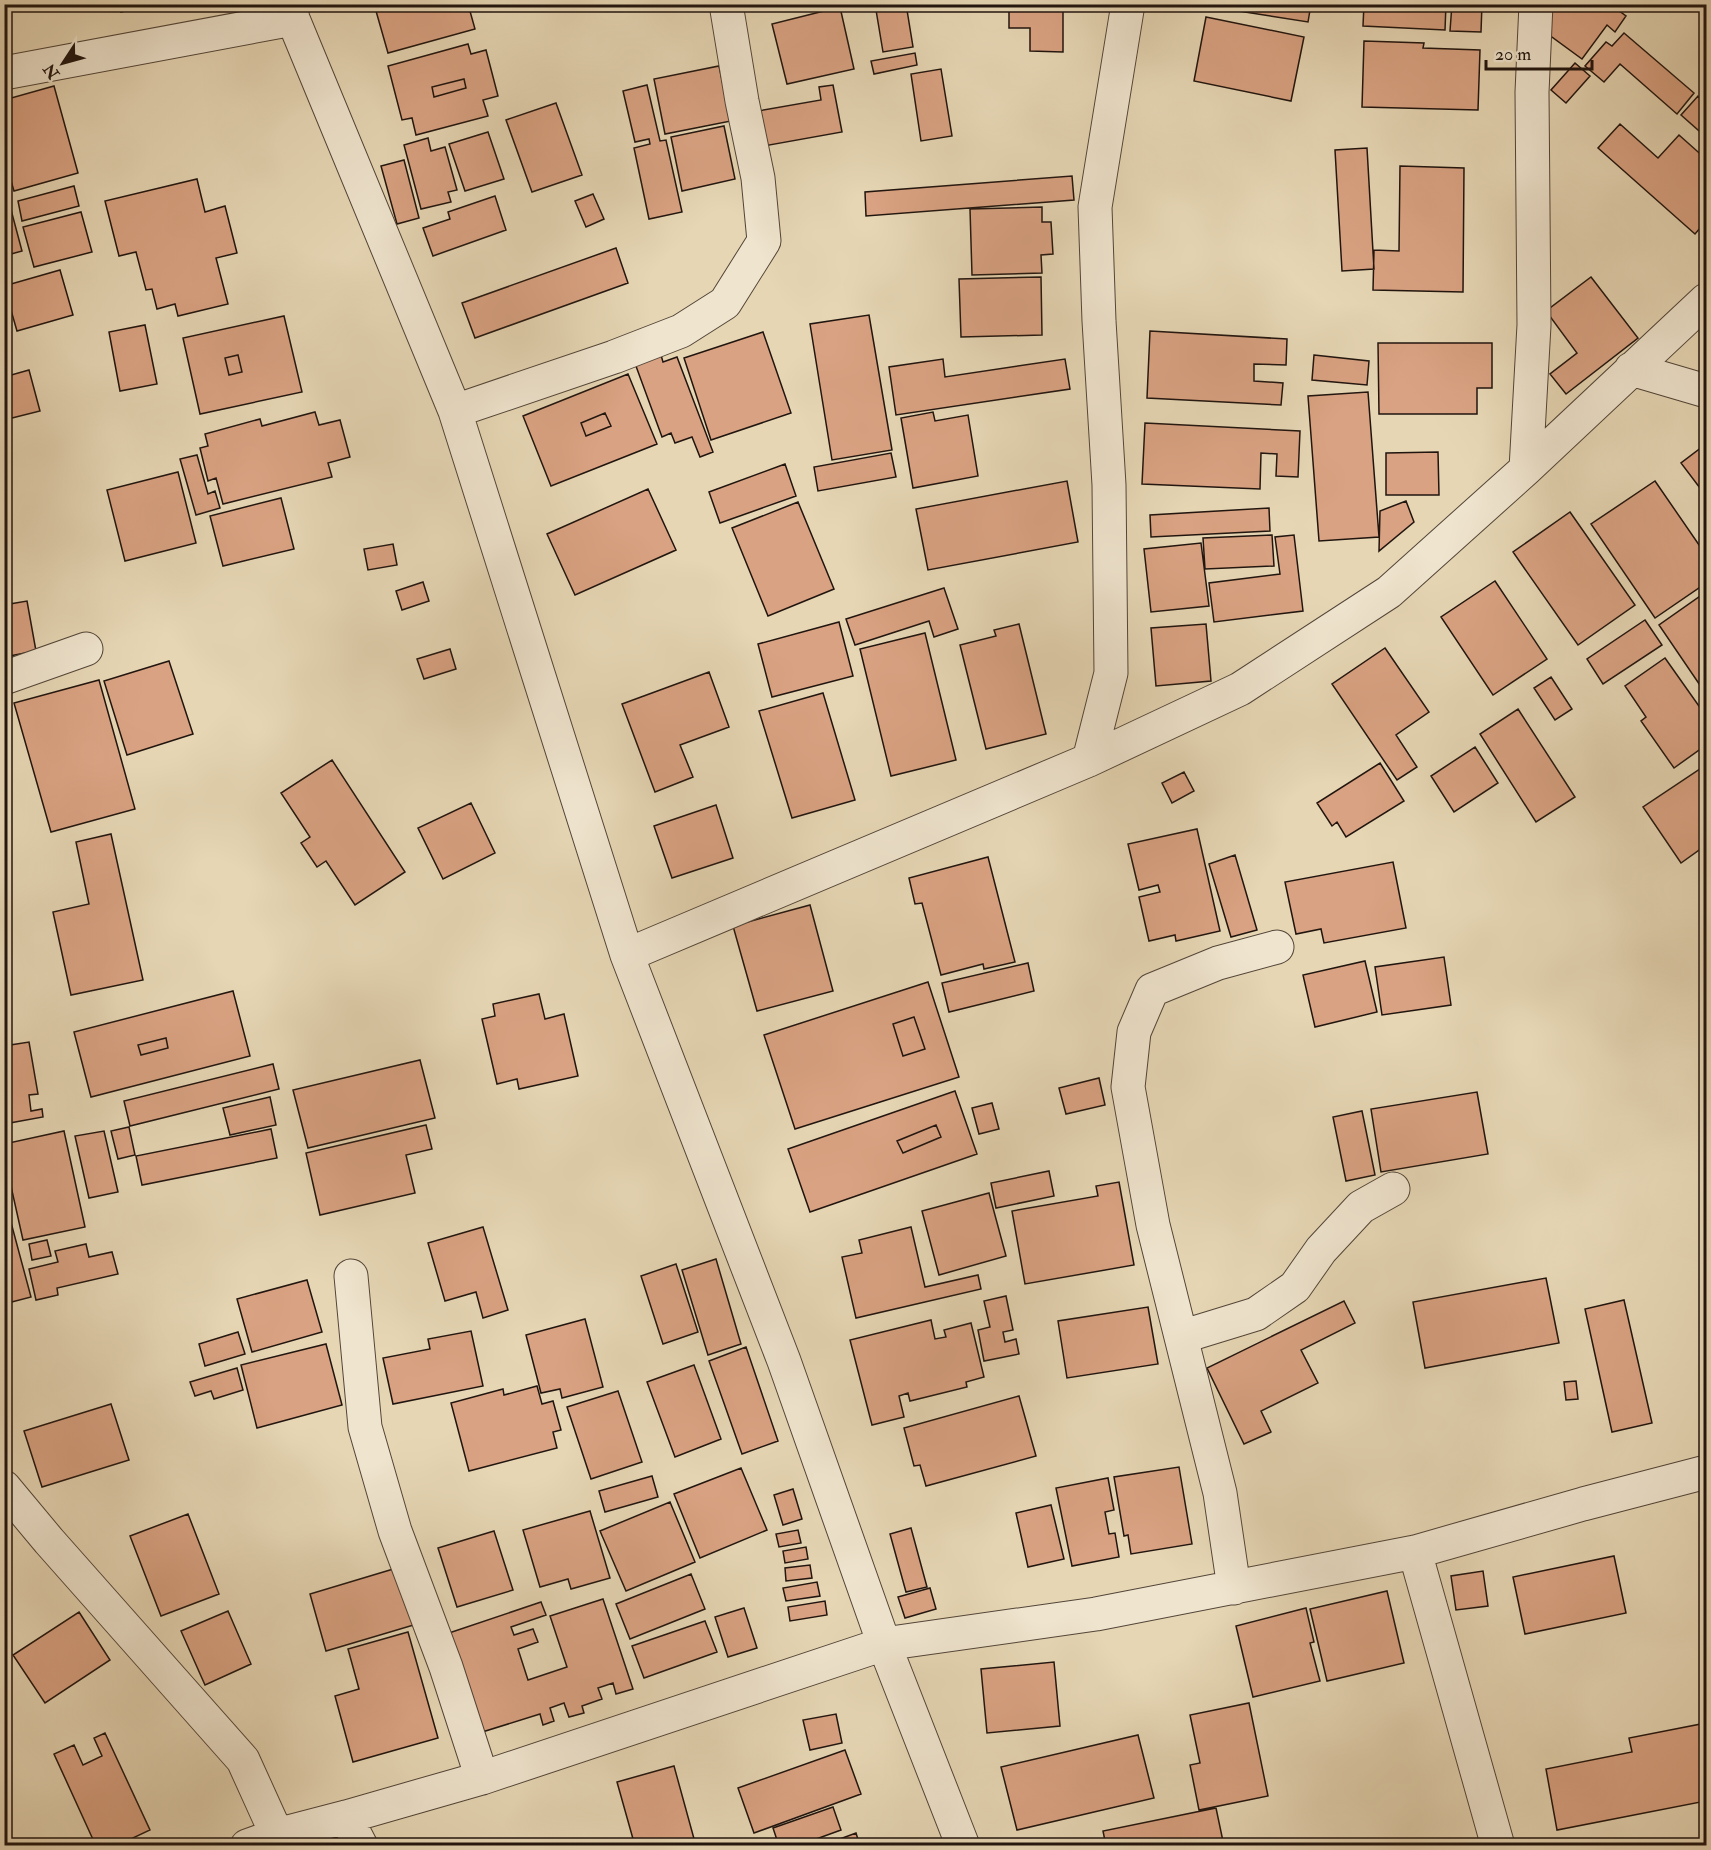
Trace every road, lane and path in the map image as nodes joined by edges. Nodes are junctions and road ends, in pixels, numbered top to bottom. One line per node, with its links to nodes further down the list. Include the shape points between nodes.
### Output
1 (726, 4): 9 (street, via 758,178 764,241 725,303 681,331)
2 (1128, 4): 13 (street, via 1095,207 1109,485 1111,673)
3 (1536, 4): 10 (street, via 1532,92 1534,326)
4 (291, 12): 5 (street); 9 (street)
5 (4, 73)
6 (1707, 300): 7 (street)
7 (1631, 369): 8 (street); 10 (street)
8 (1707, 391)
9 (455, 411): 15 (street)
10 (1526, 469): 13 (street, via 1389,592 1240,689)
11 (86, 649): 12 (street)
12 (4, 678)
13 (1089, 760): 15 (street)
14 (1277, 947): 18 (street, via 1218,963 1152,990 1134,1032 1128,1087 1153,1225)
15 (627, 955): 23 (street, via 784,1361)
16 (1393, 1189): 18 (street, via 1361,1207 1321,1250 1294,1287 1256,1314)
17 (351, 1276): 24 (street, via 365,1427 394,1531 446,1667)
18 (1181, 1337): 22 (street, via 1220,1493)
19 (1707, 1472): 21 (street)
20 (4, 1487): 26 (street, via 243,1760)
21 (1415, 1552): 22 (street); 28 (street)
22 (1234, 1588): 23 (street, via 1096,1614)
23 (884, 1644): 24 (street); 27 (street)
24 (482, 1778): 25 (street)
25 (353, 1831): 26 (street)
26 (262, 1840)
27 (963, 1845)
28 (1498, 1845)

